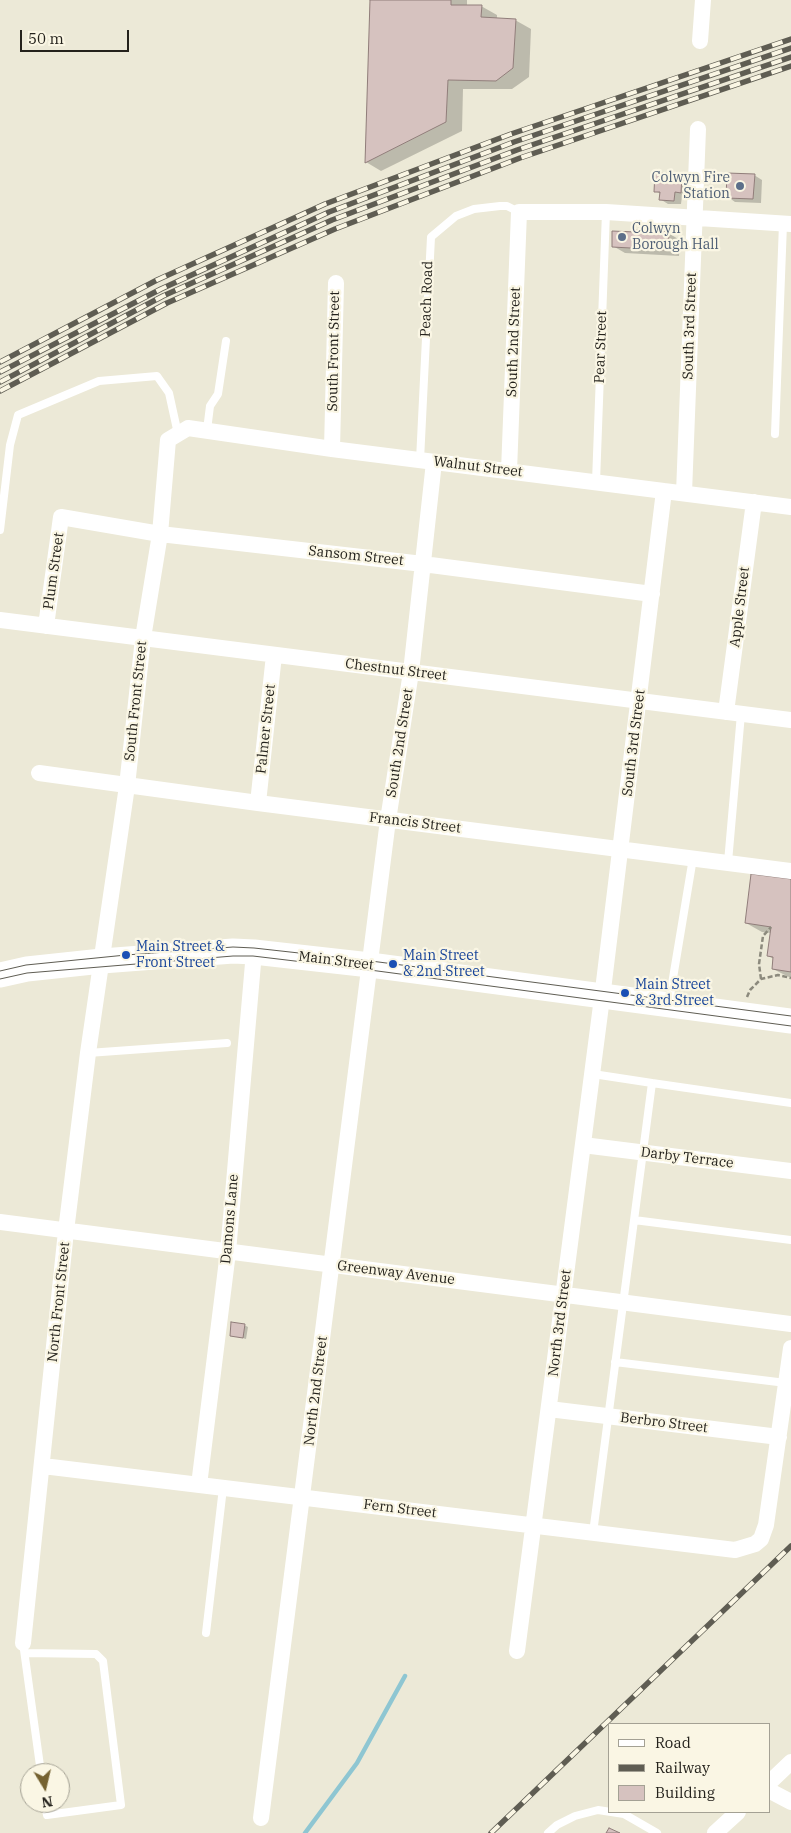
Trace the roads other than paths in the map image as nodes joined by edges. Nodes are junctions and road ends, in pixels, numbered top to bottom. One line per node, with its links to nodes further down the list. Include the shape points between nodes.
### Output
1 (703, 0): 2 (street)
2 (700, 41)
3 (698, 129): 6 (street, South 3rd Street)
4 (519, 212): 5 (street); 14 (lane, Peach Road, via 508,206 474,209 456,216 430,237); 15 (street, South 2nd Street)
5 (606, 212): 6 (street); 16 (lane, Pear Street)
6 (694, 218): 7 (street); 18 (street, South 3rd Street)
7 (787, 224): 11 (lane)
8 (336, 283): 13 (street, South Front Street)
9 (226, 341): 10 (lane, via 218,394 210,406)
10 (207, 430): 12 (street, Walnut Street, via 188,428); 13 (street, Walnut Street)
11 (775, 434)
12 (173, 437): 22 (lane, via 169,394 157,376 99,380 18,416 10,445); 23 (street, South Front Street)
13 (332, 449): 14 (street, Walnut Street)
14 (427, 461): 15 (street, Walnut Street); 24 (street, South 2nd Street)
15 (508, 471): 16 (street, Walnut Street)
16 (596, 482): 17 (street, Walnut Street)
17 (664, 491): 18 (street, Walnut Street); 25 (street, South 3rd Street)
18 (684, 493): 19 (street, Walnut Street)
19 (754, 502): 20 (street, Walnut Street); 32 (street, Apple Street)
20 (791, 507)
21 (61, 517): 23 (street, Sansom Street); 27 (street, Plum Street)
22 (0, 530)
23 (160, 534): 24 (street, Sansom Street); 28 (street, South Front Street)
24 (423, 564): 25 (street, Sansom Street); 30 (street, South 2nd Street)
25 (652, 594): 31 (street, South 3rd Street)
26 (0, 620): 27 (street, Chestnut Street)
27 (46, 626): 28 (street, Chestnut Street)
28 (143, 638): 29 (street, Chestnut Street); 35 (street, South Front Street)
29 (274, 655): 30 (street, Chestnut Street); 36 (street, Palmer Street)
30 (411, 672): 31 (street, Chestnut Street); 37 (street, South 2nd Street)
31 (639, 701): 32 (street, Chestnut Street); 38 (street, South 3rd Street)
32 (734, 713): 33 (street, Chestnut Street); 40 (lane)
33 (791, 720)
34 (39, 773): 35 (street, Francis Street)
35 (127, 786): 36 (street, Francis Street); 43 (street, South Front Street)
36 (258, 803): 37 (street, Francis Street)
37 (388, 820): 38 (street, Francis Street); 44 (street, South 2nd Street)
38 (621, 848): 39 (street, Francis Street); 46 (street, South 3rd Street)
39 (692, 858): 40 (street, Francis Street); 47 (lane)
40 (728, 862): 41 (street, Francis Street)
41 (791, 871)
42 (254, 952): 43 (main road, Main Street); 44 (main road, Main Street); 61 (street, Damons Lane)
43 (102, 961): 45 (main road, Main Street); 50 (street, North Front Street)
44 (370, 965): 46 (main road, Main Street); 62 (street, North 2nd Street)
45 (0, 975)
46 (603, 996): 47 (main road, Main Street); 51 (street, North 3rd Street)
47 (669, 1005): 48 (main road, Main Street)
48 (791, 1021)
49 (227, 1043): 50 (lane)
50 (88, 1053): 59 (street, North Front Street)
51 (592, 1074): 52 (lane); 54 (street, North 3rd Street)
52 (652, 1083): 53 (lane); 55 (lane)
53 (791, 1103)
54 (583, 1144): 55 (street, Darby Terrace); 63 (street, North 3rd Street)
55 (643, 1152): 56 (street, Darby Terrace); 57 (lane)
56 (791, 1171)
57 (634, 1220): 60 (lane); 64 (lane)
58 (0, 1222): 59 (street, Greenway Avenue)
59 (66, 1231): 61 (street, Greenway Avenue); 72 (street, North Front Street)
60 (791, 1240)
61 (228, 1252): 62 (street, Greenway Avenue); 73 (street, Damons Lane)
62 (332, 1265): 63 (street, Greenway Avenue); 75 (street, North 2nd Street)
63 (564, 1295): 64 (street, Greenway Avenue); 69 (street, North 3rd Street)
64 (622, 1302): 65 (street, Greenway Avenue); 67 (lane)
65 (791, 1324)
66 (791, 1348): 68 (street)
67 (615, 1362): 68 (lane); 70 (lane)
68 (786, 1382): 71 (street)
69 (549, 1409): 70 (street, Berbro Street); 76 (street, North 3rd Street)
70 (608, 1416): 71 (street, Berbro Street); 77 (lane)
71 (778, 1437): 77 (street, Fern Street, via 766,1525 756,1544 735,1550)
72 (43, 1466): 73 (street, Fern Street); 79 (street, North Front Street)
73 (199, 1485): 74 (street, Fern Street)
74 (223, 1488): 75 (street, Fern Street); 78 (lane)
75 (302, 1497): 76 (street, Fern Street); 92 (street, North 2nd Street)
76 (534, 1526): 77 (street, Fern Street); 80 (street, North 3rd Street)
77 (592, 1533)
78 (206, 1633)
79 (24, 1648): 82 (lane); 86 (lane, via 96,1654 103,1661 121,1804)
80 (518, 1651)
81 (791, 1762): 83 (street)
82 (40, 1763)
83 (771, 1781)
84 (771, 1792): 85 (street)
85 (791, 1802)
86 (70, 1811)
87 (608, 1812): 93 (lane, via 598,1810 575,1816)
88 (46, 1813): 89 (lane)
89 (60, 1813)
90 (618, 1813): 94 (lane)
91 (737, 1813): 95 (street)
92 (261, 1818)
93 (548, 1833)
94 (657, 1833)
95 (715, 1833)

